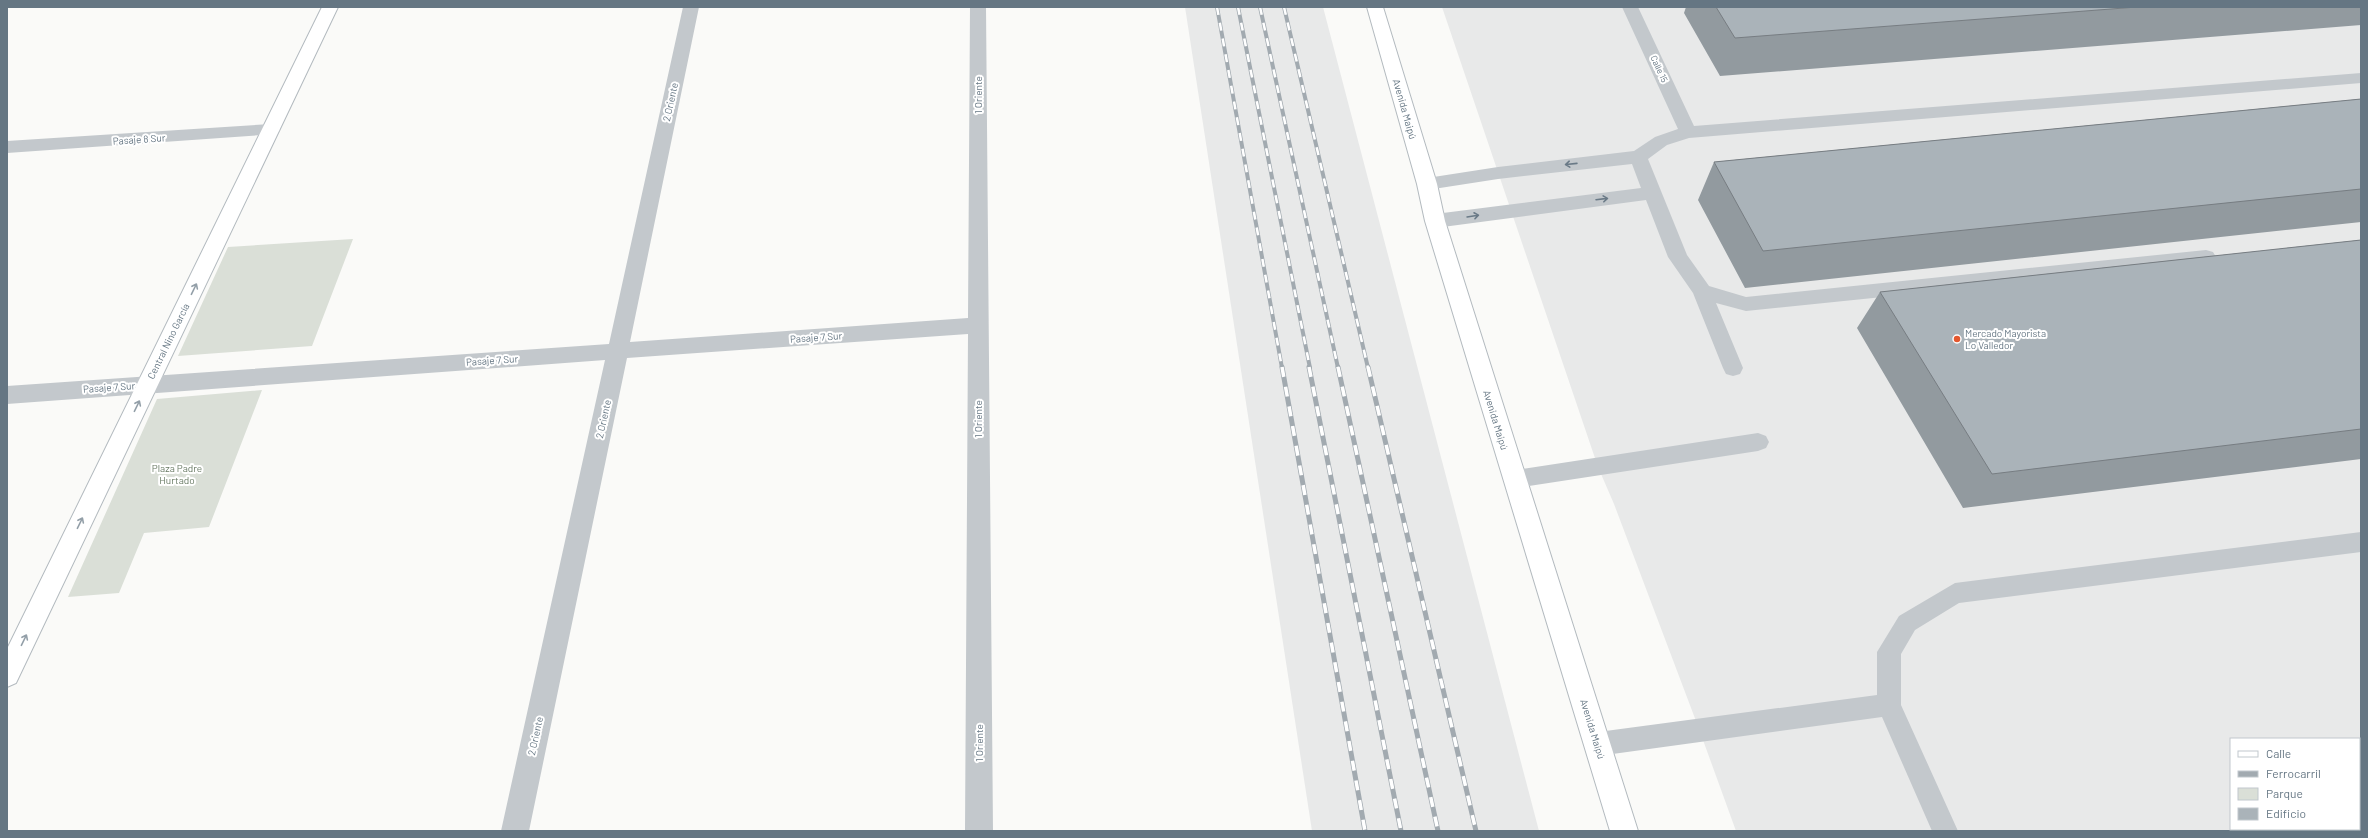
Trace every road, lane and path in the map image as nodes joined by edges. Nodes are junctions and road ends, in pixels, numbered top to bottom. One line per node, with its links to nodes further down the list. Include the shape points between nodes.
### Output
1 (330, 7): 7 (main road, Central Nino García)
2 (691, 7): 17 (street, 2 Oriente)
3 (978, 7): 16 (street, 1 Oriente)
4 (1375, 7): 11 (main road, Avenida Maipú)
5 (1630, 7): 8 (lane, Calle 15)
6 (2361, 78): 8 (lane)
7 (271, 130): 9 (street, Pasaje 8 Sur); 19 (main road, Central Nino García, one-way to 7)
8 (1688, 132): 10 (lane, via 1661,141)
9 (7, 147)
10 (1638, 157): 11 (lane, one-way to 11); 12 (lane)
11 (1427, 184): 13 (main road, Avenida Maipú)
12 (1652, 193): 13 (lane, one-way to 12); 15 (lane, via 1678,257)
13 (1435, 221): 22 (main road, Avenida Maipú)
14 (2227, 254): 15 (lane, via 1746,304)
15 (1702, 291): 18 (lane)
16 (978, 325): 17 (street, Pasaje 7 Sur); 28 (street, 1 Oriente)
17 (617, 351): 19 (street, Pasaje 7 Sur); 27 (street, 2 Oriente)
18 (1733, 368)
19 (147, 384): 20 (street, Pasaje 7 Sur); 24 (main road, Central Nino García, one-way to 19)
20 (7, 395)
21 (1758, 442): 22 (lane)
22 (1514, 478): 26 (main road, Avenida Maipú)
23 (2361, 542): 25 (lane, via 1955,593 1908,623 1889,652)
24 (7, 675)
25 (1889, 705): 26 (lane); 30 (lane)
26 (1598, 744): 29 (main road, Avenida Maipú)
27 (515, 831)
28 (979, 831)
29 (1624, 831)
30 (1945, 831)

